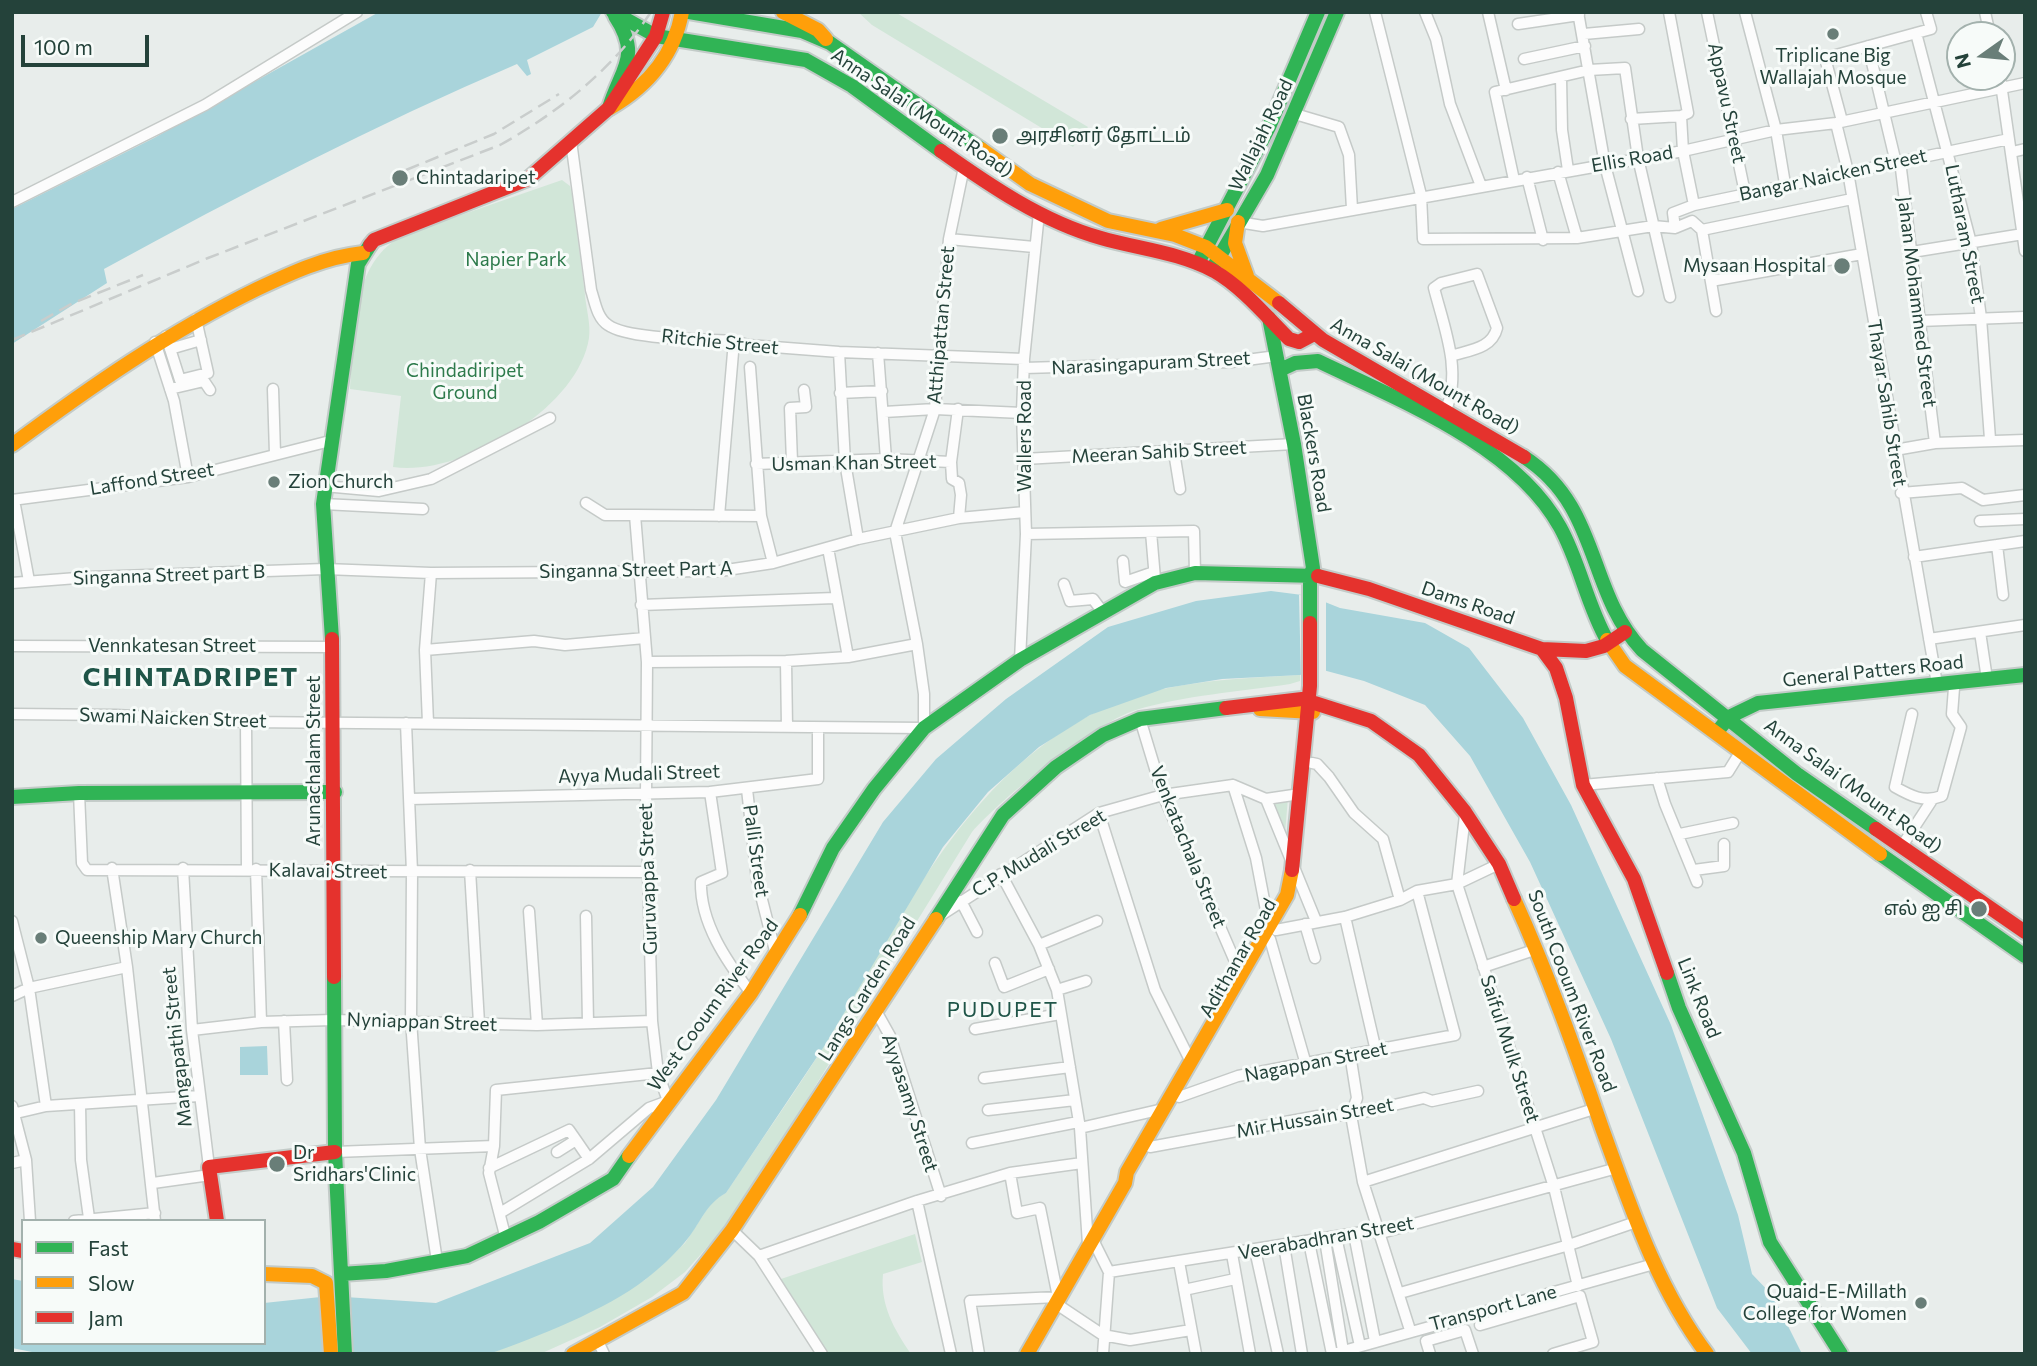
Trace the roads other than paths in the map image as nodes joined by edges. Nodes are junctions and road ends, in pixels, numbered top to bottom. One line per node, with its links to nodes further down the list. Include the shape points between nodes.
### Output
1 (358, 12): 60 (street, via 205,105)
2 (613, 12): 21 (main road, Anna Salai (Mount Road)); 33 (main road, via 630,38 632,57 613,89)
3 (663, 12): 21 (main road)
4 (682, 12): 22 (main road)
5 (689, 12): 23 (main road, Anna Salai (Mount Road), via 802,31)
6 (783, 12): 23 (main road, via 818,30)
7 (1318, 12): 64 (main road, Wallajah Road, via 1269,127)
8 (1337, 12): 35 (main road, Wallajah Road)
9 (1375, 12): 58 (street)
10 (1425, 12): 56 (street, via 1436,39 1450,104)
11 (1488, 12): 29 (street)
12 (1670, 12): 36 (street, via 1688,113)
13 (1707, 12): 40 (street, Appavu Street)
14 (1745, 12): 39 (street)
15 (1926, 12): 19 (street, via 1931,29)
16 (1579, 14): 17 (street); 20 (street)
17 (1518, 24)
18 (1639, 29): 20 (street)
19 (1916, 33): 25 (street); 32 (street, Lutharam Street)
20 (1584, 34): 24 (street)
21 (656, 36): 22 (main road, Anna Salai (Mount Road)); 33 (main road)
22 (677, 39): 33 (main road, via 659,67 626,100); 50 (main road, Anna Salai (Mount Road), via 806,60 852,86)
23 (831, 44): 71 (main road, Anna Salai (Mount Road), via 1030,184 1108,221)
24 (1585, 46): 26 (street); 27 (street)
25 (1868, 46): 34 (street, Jahan Mohammed Street); 38 (street, Thayar Sahib Street, via 1825,58)
26 (1524, 59)
27 (1589, 70): 28 (street); 37 (street, via 1625,68); 49 (street)
28 (1561, 77): 29 (street); 51 (street)
29 (1506, 90): 54 (street, via 1495,92)
30 (1970, 91): 32 (street, Ellis Road)
31 (2002, 91): 41 (street)
32 (1935, 101): 34 (street, Ellis Road); 44 (street, Lutharam Street)
33 (609, 108): 42 (main road)
34 (1883, 112): 38 (street, Ellis Road); 48 (street, Jahan Mohammed Street)
35 (1295, 114): 63 (street, via 1339,127 1349,155); 66 (main road, Wallajah Road, via 1267,175)
36 (1681, 116): 37 (street); 45 (street)
37 (1631, 119): 47 (street)
38 (1839, 122): 39 (street, Ellis Road); 52 (street, Thayar Sahib Street)
39 (1776, 130): 40 (street, Ellis Road); 55 (street)
40 (1735, 138): 45 (street, Ellis Road); 57 (street, Appavu Street)
41 (2009, 139): 44 (street, Bangar Naicken Street); 46 (street)
42 (571, 141): 81 (main road, Arunachalam Street, via 528,178 374,240); 98 (street, Ritchie Street, via 598,314 607,325 632,333)
43 (2025, 149): 46 (street)
44 (1948, 150): 48 (street, Bangar Naicken Street); 76 (street, Lutharam Street)
45 (1683, 151): 47 (street, Ellis Road); 61 (street)
46 (2012, 152): 62 (street)
47 (1638, 158): 49 (street, Ellis Road); 67 (street)
48 (1898, 162): 52 (street, Bangar Naicken Street); 80 (street, Jahan Mohammed Street)
49 (1605, 165): 51 (street, Ellis Road); 69 (street)
50 (964, 167): 65 (main road, Anna Salai (Mount Road)); 74 (street, Atthipattan Street)
51 (1563, 171): 53 (street, Ellis Road); 73 (street)
52 (1848, 172): 55 (street, Bangar Naicken Street); 59 (street, Thayar Sahib Street)
53 (1527, 177): 54 (street, Ellis Road); 75 (street)
54 (1514, 180): 56 (street, Ellis Road)
55 (1785, 184): 57 (street, Bangar Naicken Street)
56 (1481, 186): 58 (street, Ellis Road)
57 (1745, 194): 61 (street, Bangar Naicken Street)
58 (1421, 195): 63 (street, Ellis Road); 75 (street, via 1423,239)
59 (1852, 199): 70 (street); 82 (street, Thayar Sahib Street)
60 (12, 202)
61 (1694, 205): 68 (street, via 1673,213)
62 (2022, 207): 72 (street)
63 (1352, 209): 66 (street, Ellis Road, via 1263,226)
64 (1227, 210): 71 (main road); 78 (main road, Wallajah Road)
65 (1039, 213): 77 (street, Wallers Road); 84 (main road, Anna Salai (Mount Road), via 1098,238)
66 (1238, 222): 83 (main road, Wallajah Road); 86 (main road, via 1235,243)
67 (1653, 226): 68 (street); 69 (street); 89 (street)
68 (1675, 228): 70 (street, via 1692,221)
69 (1622, 230): 73 (street); 88 (street)
70 (1702, 230): 87 (street)
71 (1152, 232): 78 (main road, Anna Salai (Mount Road))
72 (2023, 234): 76 (street); 79 (street)
73 (1577, 238): 75 (street)
74 (949, 239): 77 (street); 102 (street, Atthipattan Street)
75 (1543, 240)
76 (1971, 243): 80 (street); 93 (street, Lutharam Street)
77 (1034, 247): 106 (street, Wallers Road)
78 (1206, 247): 83 (main road, Anna Salai (Mount Road)); 84 (main road, Wallajah Road)
79 (2025, 251)
80 (1912, 252): 95 (street, Jahan Mohammed Street)
81 (363, 253): 94 (main road, via 333,256 302,268); 122 (main road, Arunachalam Street)
82 (1862, 254): 87 (street); 126 (street, Thayar Sahib Street)
83 (1219, 257): 85 (main road, Wallajah Road); 86 (main road, Anna Salai (Mount Road))
84 (1198, 262): 85 (main road, Anna Salai (Mount Road))
85 (1212, 270): 92 (main road, Anna Salai (Mount Road))
86 (1247, 276): 96 (main road, Anna Salai (Mount Road))
87 (1712, 281): 90 (street)
88 (1638, 291)
89 (1670, 297)
90 (1716, 311)
91 (2025, 317): 93 (street)
92 (1269, 318): 96 (main road, Anna Salai (Mount Road), via 1289,339 1299,342); 105 (main road, Blackers Road)
93 (1981, 318): 95 (street); 120 (street, Lutharam Street)
94 (196, 319): 97 (street); 99 (main road)
95 (1919, 321): 123 (street, Jahan Mohammed Street)
96 (1319, 337): 104 (main road); 116 (main road, Anna Salai (Mount Road))
97 (201, 340): 99 (street); 99 (street, via 208,373 180,380)
98 (734, 341): 100 (street, Ritchie Street); 149 (street)
99 (164, 342): 108 (street); 125 (main road)
100 (839, 352): 101 (street, Ritchie Street); 113 (street)
101 (878, 353): 102 (street, Ritchie Street); 112 (street)
102 (942, 356): 106 (street, Ritchie Street); 114 (street, Atthipattan Street)
103 (1451, 356): 103 (street, via 1434,288 1477,274 1497,328 1495,336 1486,345); 116 (street, via 1453,386)
104 (1318, 360): 105 (main road); 142 (main road, Anna Salai (Mount Road), via 1476,444 1528,482)
105 (1278, 363): 106 (street, Narasingapuram Street); 124 (main road, Blackers Road)
106 (1024, 364): 118 (street, Wallers Road)
107 (750, 367): 135 (street)
108 (170, 389): 110 (street, via 204,381); 136 (street)
109 (273, 389): 128 (street)
110 (210, 390)
111 (804, 390): 132 (street, via 806,407 790,408)
112 (882, 391): 113 (street); 117 (street)
113 (840, 393): 133 (street)
114 (936, 409): 115 (street); 117 (street); 131 (street, Atthipattan Street)
115 (958, 409): 118 (street); 134 (street)
116 (1446, 410): 143 (main road, Anna Salai (Mount Road), via 1527,459 1559,485)
117 (884, 412): 129 (street)
118 (1022, 414): 130 (street, Wallers Road)
119 (551, 418): 137 (street, via 431,479 379,491)
120 (1990, 439): 121 (street); 123 (street)
121 (2025, 440)
122 (330, 441): 128 (street, Laffond Street); 137 (main road, Arunachalam Street)
123 (1936, 443): 126 (street)
124 (1294, 444): 127 (street, Meeran Sahib Street); 169 (main road, Blackers Road)
125 (12, 445)
126 (1895, 450): 139 (street, Thayar Sahib Street)
127 (1174, 452): 130 (street, Meeran Sahib Street); 138 (street)
128 (275, 454): 136 (street, Laffond Street)
129 (886, 459): 131 (street, Usman Khan Street); 133 (street, Usman Khan Street)
130 (1024, 459): 147 (street, Wallers Road)
131 (916, 461): 134 (street, Usman Khan Street); 155 (street, Atthipattan Street)
132 (792, 462): 133 (street, Usman Khan Street); 135 (street, Usman Khan Street)
133 (845, 462): 158 (street)
134 (951, 462): 151 (street, via 961,495)
135 (756, 464): 150 (street)
136 (188, 477): 141 (street, Laffond Street)
137 (324, 486): 145 (main road, Arunachalam Street)
138 (1181, 489)
139 (1901, 493): 140 (street, via 1962,488 1983,500); 162 (street, Thayar Sahib Street)
140 (2025, 495)
141 (13, 500): 171 (street)
142 (1543, 500): 143 (main road); 153 (main road, Anna Salai (Mount Road))
143 (1569, 500): 153 (main road); 179 (main road, Anna Salai (Mount Road))
144 (586, 503): 148 (street, via 605,514)
145 (323, 504): 146 (street); 165 (main road, Arunachalam Street)
146 (423, 509)
147 (1025, 512): 151 (street, Singanna Street Part A); 157 (street, Wallers Road)
148 (635, 515): 149 (street); 166 (street, Guruvappa Street)
149 (719, 516): 150 (street)
150 (761, 516): 164 (street)
151 (959, 518): 155 (street, Singanna Street Part A)
152 (2025, 519): 154 (street)
153 (1557, 522): 184 (main road, Anna Salai (Mount Road))
154 (1980, 522)
155 (895, 532): 158 (street, Singanna Street Part A); 183 (street, Atthipattan Street)
156 (1151, 532): 157 (street); 168 (street, via 1194,531); 170 (street)
157 (1026, 534): 190 (street, Wallers Road)
158 (858, 539): 161 (street, Singanna Street Part A)
159 (2025, 541): 160 (street)
160 (1997, 545): 162 (street); 174 (street)
161 (828, 548): 164 (street, Singanna Street Part A); 175 (street)
162 (1914, 557): 182 (street, Thayar Sahib Street)
163 (1123, 561): 170 (street, via 1125,582)
164 (773, 563): 166 (street, Singanna Street Part A, via 720,571)
165 (325, 569): 167 (street, Singanna Street Part A); 171 (street, Singanna Street part B); 186 (main road, Arunachalam Street)
166 (638, 572): 167 (street, Singanna Street Part A); 176 (street, Guruvappa Street)
167 (431, 573): 188 (street)
168 (1195, 573): 169 (main road, West Cooum River Road); 170 (main road, West Cooum River Road)
169 (1313, 573): 187 (main road, Dams Road); 198 (main road, Blackers Road)
170 (1155, 578): 177 (main road, West Cooum River Road)
171 (29, 581): 172 (street, Singanna Street part B)
172 (12, 583)
173 (1064, 584): 177 (street, via 1070,601 1093,599)
174 (2003, 595)
175 (835, 598): 176 (street); 189 (street)
176 (641, 606): 181 (street, Guruvappa Street)
177 (1102, 611): 190 (main road, West Cooum River Road)
178 (2025, 625): 180 (street)
179 (1625, 632): 184 (main road); 201 (main road, Anna Salai (Mount Road), via 1669,674)
180 (1980, 632): 182 (street); 194 (street)
181 (645, 638): 188 (street); 192 (street, Guruvappa Street)
182 (1929, 639): 196 (street, Thayar Sahib Street)
183 (917, 644): 189 (street); 210 (street, Atthipattan Street)
184 (1607, 645): 187 (main road, Dams Road, via 1577,653); 212 (main road, Anna Salai (Mount Road), via 1625,666)
185 (12, 646): 186 (street, Vennkatesan Street)
186 (333, 647): 204 (main road, Arunachalam Street)
187 (1542, 649): 217 (main road, Link Road, via 1556,668 1566,698)
188 (425, 650): 206 (street)
189 (848, 657): 191 (street)
190 (1020, 660): 210 (main road, West Cooum River Road)
191 (786, 661): 192 (street); 208 (street)
192 (647, 662): 207 (street, Guruvappa Street)
193 (2025, 675): 194 (main road, General Patters Road)
194 (1987, 679): 196 (main road, General Patters Road)
195 (2025, 681): 197 (main road, General Patters Road)
196 (1937, 684): 201 (main road, General Patters Road, via 1780,699 1758,703)
197 (1954, 688): 211 (main road, General Patters Road, via 1762,710); 229 (street, via 1952,714 1961,727 1941,796)
198 (1314, 701): 202 (main road, Langs Garden Road, via 1267,701); 214 (main road, Adithanar Road); 224 (main road, Adithanar Road); 230 (main road, South Cooum River Road, via 1371,721 1419,755)
199 (12, 714): 203 (street, Swami Naicken Street)
200 (1912, 714): 229 (street, via 1895,787)
201 (1729, 718): 211 (main road, Anna Salai (Mount Road)); 212 (main road)
202 (1139, 719): 223 (street, Venkatachala Street); 256 (main road, Langs Garden Road, via 1056,768 1003,815)
203 (246, 722): 204 (street, Swami Naicken Street); 221 (street)
204 (334, 722): 205 (street, Swami Naicken Street); 219 (main road, Arunachalam Street)
205 (406, 723): 206 (street, Swami Naicken Street); 227 (street)
206 (428, 723): 207 (street, Swami Naicken Street)
207 (649, 724): 208 (street, Swami Naicken Street); 225 (street, Guruvappa Street)
208 (787, 727): 209 (street, Swami Naicken Street)
209 (818, 728): 210 (street, Swami Naicken Street); 218 (street, Ayya Mudali Street, via 818,779)
210 (924, 728): 266 (main road, West Cooum River Road, via 832,848 803,911)
211 (1741, 728): 213 (main road); 235 (main road, Anna Salai (Mount Road), via 1797,774)
212 (1717, 732): 213 (main road, Anna Salai (Mount Road))
213 (1736, 747): 215 (street, via 1728,772); 259 (main road, Anna Salai (Mount Road))
214 (1312, 763): 246 (main road, Adithanar Road); 250 (street, via 1383,839)
215 (1657, 778): 217 (street); 233 (street)
216 (1233, 785): 223 (street, C.P. Mudali Street); 228 (street); 262 (street, via 1256,858)
217 (1583, 785): 393 (main road, Link Road, via 1634,879 1679,1007 1744,1153 1770,1242)
218 (747, 789): 222 (street, Ayya Mudali Street); 266 (street, Palli Street, via 757,880)
219 (335, 792): 221 (main road); 240 (main road, Arunachalam Street)
220 (79, 793): 221 (main road); 226 (main road); 237 (street, Kalavai Street, via 82,866 87,870)
221 (246, 793): 239 (street)
222 (710, 793): 225 (street, Ayya Mudali Street); 277 (street, via 722,873 701,882 702,906 730,965)
223 (1163, 794): 231 (street, C.P. Mudali Street); 273 (street, Venkatachala Street)
224 (1300, 794): 228 (street); 246 (main road, Adithanar Road)
225 (646, 795): 227 (street, Ayya Mudali Street); 244 (street, Guruvappa Street)
226 (12, 797)
227 (410, 799): 243 (street)
228 (1266, 799): 246 (street)
229 (1932, 800): 235 (street)
230 (1465, 812): 236 (main road, South Cooum River Road); 248 (street, Saiful Mulk Street)
231 (1099, 813): 245 (street, C.P. Mudali Street); 293 (street, via 1155,990)
232 (1733, 823): 233 (street)
233 (1679, 834): 242 (street)
234 (1724, 844): 242 (street, via 1724,866)
235 (1902, 846): 252 (main road, Anna Salai (Mount Road))
236 (1499, 864): 248 (street); 265 (main road, South Cooum River Road)
237 (112, 868): 238 (street, Kalavai Street); 270 (street)
238 (183, 868): 239 (street, Kalavai Street); 290 (street, Mangapathi Street)
239 (252, 869): 240 (street, Kalavai Street); 285 (street)
240 (333, 870): 243 (street, Kalavai Street); 281 (main road, Arunachalam Street)
241 (470, 870): 243 (street, Kalavai Street); 244 (street, Kalavai Street); 286 (street)
242 (1694, 870): 247 (street)
243 (412, 872): 282 (street)
244 (648, 872): 284 (street, Guruvappa Street)
245 (1002, 874): 251 (street, C.P. Mudali Street); 264 (street)
246 (1296, 876): 260 (street); 262 (main road, Adithanar Road, via 1293,901)
247 (1697, 882)
248 (1457, 884): 249 (street); 271 (street, Saiful Mulk Street)
249 (1417, 891): 250 (street); 291 (street, Nagappan Street, via 1455,1035)
250 (1400, 900): 255 (street)
251 (961, 901): 256 (street, C.P. Mudali Street); 261 (street)
252 (1985, 904): 259 (main road); 263 (main road, Anna Salai (Mount Road))
253 (529, 911): 288 (street)
254 (586, 916): 287 (street)
255 (1345, 916): 260 (street); 291 (street)
256 (933, 920): 279 (main road, Langs Garden Road)
257 (12, 921): 275 (street)
258 (1097, 921): 264 (street)
259 (1975, 921): 267 (main road, Anna Salai (Mount Road))
260 (1311, 922): 262 (street); 268 (street)
261 (977, 932)
262 (1272, 932): 273 (main road, Adithanar Road); 294 (street); 301 (main road, Adithanar Road)
263 (2025, 932)
264 (1039, 945): 272 (street)
265 (1537, 949): 271 (street); 307 (main road, South Cooum River Road)
266 (776, 954): 277 (main road, West Cooum River Road)
267 (2025, 956)
268 (1315, 958)
269 (995, 963): 272 (street, via 1004,987)
270 (127, 967): 275 (street); 302 (street)
271 (1483, 967): 313 (street, Saiful Mulk Street)
272 (1049, 969): 276 (street)
273 (1240, 973): 293 (main road, Adithanar Road)
274 (1086, 981): 276 (street)
275 (29, 988): 278 (street); 306 (street)
276 (1057, 990): 280 (street)
277 (751, 993): 304 (main road, West Cooum River Road)
278 (12, 996)
279 (876, 1011): 333 (street, Ayyasamy Street, via 890,1036); 342 (main road, Langs Garden Road)
280 (1060, 1014): 289 (street); 295 (street)
281 (333, 1020): 282 (street, Nyniappan Street); 283 (street, Nyniappan Street); 319 (main road, Arunachalam Street)
282 (411, 1020): 286 (street, Nyniappan Street); 318 (street)
283 (285, 1021): 285 (street, Nyniappan Street); 298 (street)
284 (652, 1021): 287 (street, Nyniappan Street); 296 (street, Guruvappa Street)
285 (261, 1022): 290 (street, Nyniappan Street)
286 (479, 1023): 288 (street, Nyniappan Street)
287 (588, 1023): 288 (street, Nyniappan Street)
288 (537, 1025)
289 (975, 1029)
290 (192, 1030): 300 (street, Mangapathi Street)
291 (1376, 1051): 292 (street, Nagappan Street)
292 (1350, 1054): 294 (street, Nagappan Street); 311 (street, via 1357,1098)
293 (1190, 1060): 308 (main road, Adithanar Road)
294 (1306, 1061): 301 (street, Nagappan Street, via 1238,1076)
295 (1070, 1067): 297 (street); 303 (street)
296 (658, 1073): 304 (street, Guruvappa Street); 316 (street, via 496,1090)
297 (984, 1078)
298 (287, 1080)
299 (1478, 1091): 311 (street, Mir Hussain Street)
300 (200, 1096): 302 (street); 327 (street, Mangapathi Street)
301 (1179, 1097): 317 (main road, Adithanar Road)
302 (139, 1099): 305 (street); 330 (street)
303 (1075, 1100): 309 (street); 312 (street)
304 (668, 1101): 321 (street, via 649,1108); 346 (main road, West Cooum River Road, via 613,1180)
305 (80, 1104): 306 (street); 337 (street)
306 (46, 1106): 310 (street)
307 (1597, 1108): 313 (street); 326 (main road, South Cooum River Road)
308 (1163, 1109): 312 (street); 331 (main road, Adithanar Road)
309 (988, 1110)
310 (13, 1111): 322 (street)
311 (1351, 1115): 317 (street, Mir Hussain Street, via 1318,1116); 329 (street)
312 (1079, 1125): 315 (street); 324 (street)
313 (1536, 1128): 329 (street); 332 (street, Saiful Mulk Street)
314 (576, 1140): 320 (street); 321 (street); 325 (street, via 569,1130)
315 (972, 1143)
316 (494, 1146): 318 (street); 325 (street)
317 (1150, 1147): 331 (main road, Adithanar Road)
318 (420, 1149): 319 (street); 355 (street)
319 (335, 1152): 327 (main road); 360 (main road, Arunachalam Street)
320 (556, 1153)
321 (589, 1159): 335 (street)
322 (26, 1160): 323 (street); 338 (street)
323 (12, 1163)
324 (1082, 1163): 328 (street); 348 (street)
325 (489, 1168): 335 (street)
326 (1617, 1168): 332 (street, Veerabadhran Street); 341 (main road, South Cooum River Road)
327 (210, 1171): 330 (street); 340 (main road, Mangapathi Street)
328 (1010, 1173): 333 (street); 365 (street, via 1017,1213 1040,1209)
329 (1363, 1182): 343 (street)
330 (153, 1183): 336 (street)
331 (1125, 1183): 348 (main road, Adithanar Road)
332 (1554, 1187): 343 (street, Veerabadhran Street); 351 (street, Saiful Mulk Street)
333 (941, 1196): 334 (street)
334 (917, 1201): 354 (street); 380 (street)
335 (500, 1213): 346 (street)
336 (155, 1217): 337 (street)
337 (89, 1218): 339 (street)
338 (30, 1219)
339 (84, 1219)
340 (217, 1219)
341 (1636, 1222): 351 (street); 357 (main road, South Cooum River Road)
342 (732, 1230): 354 (street); 371 (main road, Langs Garden Road, via 683,1293)
343 (1381, 1233): 344 (street, Veerabadhran Street); 364 (street)
344 (1354, 1234): 345 (street, Veerabadhran Street); 372 (street)
345 (1336, 1237): 347 (street, Veerabadhran Street); 373 (street)
346 (506, 1239): 355 (main road, West Cooum River Road, via 467,1256)
347 (1325, 1240): 349 (street, Veerabadhran Street); 374 (street)
348 (1090, 1241): 358 (street); 365 (main road, Adithanar Road)
349 (1309, 1242): 350 (street, Veerabadhran Street); 374 (street)
350 (1284, 1245): 352 (street, Veerabadhran Street); 388 (street)
351 (1569, 1245): 362 (street, Saiful Mulk Street); 364 (street)
352 (1255, 1250): 353 (street, Veerabadhran Street); 387 (street)
353 (1232, 1254): 356 (street, Veerabadhran Street); 361 (street)
354 (759, 1256): 379 (street)
355 (437, 1261): 360 (main road, West Cooum River Road)
356 (1179, 1262): 358 (street, Veerabadhran Street); 363 (street)
357 (1654, 1264): 362 (street, Transport Lane); 392 (main road, South Cooum River Road, via 1685,1325)
358 (1109, 1272): 369 (street)
359 (266, 1274): 375 (main road, via 312,1276 326,1283)
360 (341, 1274): 376 (main road, Arunachalam Street)
361 (1235, 1279): 363 (street); 386 (street)
362 (1578, 1286): 368 (street, Transport Lane)
363 (1184, 1290): 367 (street)
364 (1400, 1293): 368 (street)
365 (1057, 1300): 369 (street); 370 (main road, Adithanar Road); 381 (street, via 970,1301)
366 (1480, 1325): 391 (street, via 1580,1296 1593,1342)
367 (1191, 1330): 369 (street, via 1130,1340); 385 (street)
368 (1410, 1330): 372 (street, Transport Lane)
369 (1103, 1335): 384 (street)
370 (1035, 1338): 382 (main road, Adithanar Road); 383 (street)
371 (597, 1339): 377 (main road, Langs Garden Road); 378 (street)
372 (1375, 1340): 373 (street, Transport Lane)
373 (1360, 1346): 374 (street, Transport Lane)
374 (1342, 1353)
375 (331, 1354)
376 (345, 1354)
377 (573, 1354)
378 (604, 1354)
379 (822, 1354)
380 (951, 1354)
381 (979, 1354)
382 (1027, 1354)
383 (1038, 1354)
384 (1103, 1354)
385 (1196, 1354)
386 (1250, 1354)
387 (1278, 1354)
388 (1302, 1354)
389 (1430, 1354): 390 (street, via 1426,1341 1465,1330)
390 (1473, 1354)
391 (1553, 1354)
392 (1707, 1354)
393 (1842, 1354)

